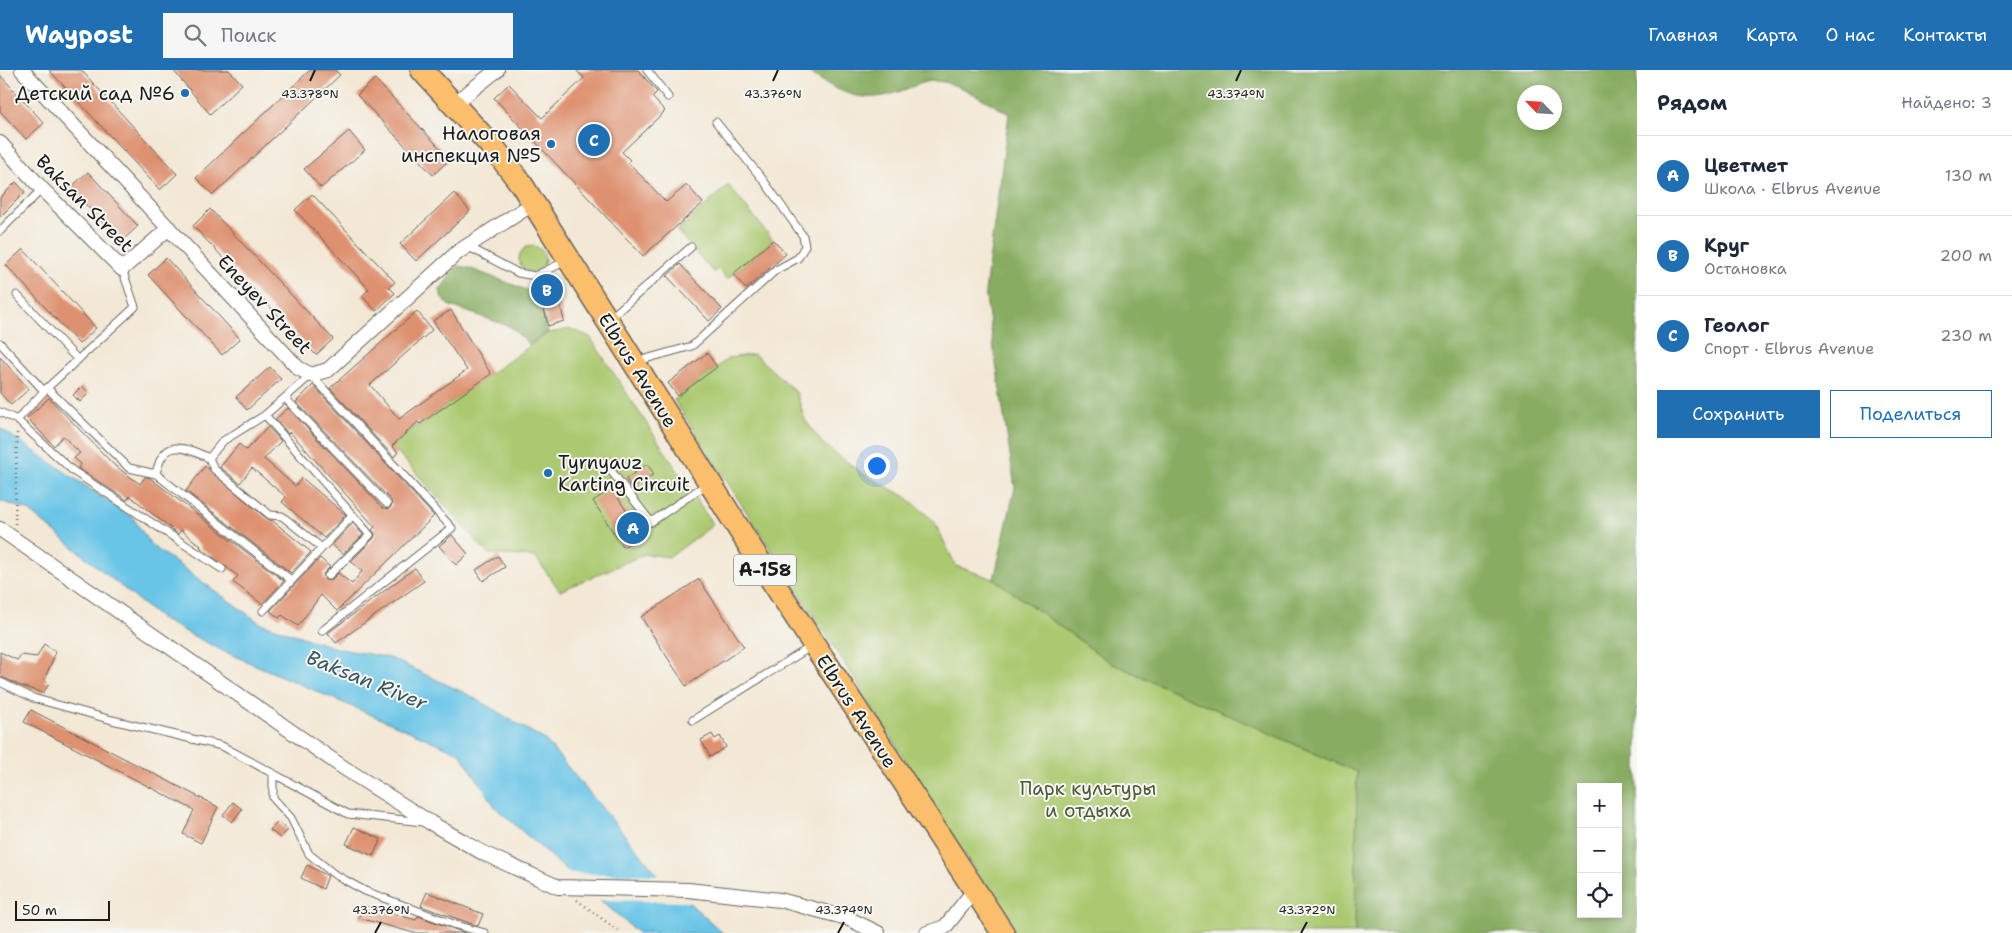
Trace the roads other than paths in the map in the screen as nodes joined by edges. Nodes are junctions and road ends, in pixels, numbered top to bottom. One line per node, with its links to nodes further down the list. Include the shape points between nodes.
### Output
1 (22, 70): 11 (street, Eneyev Street)
2 (422, 70): 6 (main road, Elbrus Avenue / А-158)
3 (497, 70): 6 (street)
4 (647, 70): 5 (lane)
5 (668, 97)
6 (454, 104): 10 (main road, Elbrus Avenue / А-158, via 502,158)
7 (716, 122): 21 (lane, via 764,181 802,236 805,246 798,258 776,270 692,346)
8 (0, 143): 9 (street, Baksan Street)
9 (42, 189): 12 (lane); 16 (street, Baksan Street)
10 (534, 203): 13 (street, Eneyev Street); 15 (main road, Elbrus Avenue / А-158)
11 (169, 228): 16 (street, Baksan Street); 22 (street, Eneyev Street, via 298,368)
12 (0, 231)
13 (467, 245): 15 (lane, via 518,273 535,276); 22 (street, Eneyev Street, via 328,370)
14 (691, 246): 18 (lane)
15 (569, 260): 18 (main road, Elbrus Avenue / А-158)
16 (122, 269): 20 (lane, via 135,307)
17 (17, 295): 20 (lane)
18 (607, 321): 21 (main road, Elbrus Avenue / А-158)
19 (0, 342): 23 (lane)
20 (78, 360): 23 (lane)
21 (633, 362): 31 (main road, Elbrus Avenue / А-158)
22 (311, 375): 24 (lane); 40 (lane, via 452,528)
23 (46, 390): 27 (lane); 30 (lane, via 129,468)
24 (285, 398): 26 (lane); 32 (lane)
25 (0, 412): 27 (lane)
26 (265, 415): 28 (lane, via 223,441); 33 (lane)
27 (17, 420): 36 (lane, via 73,471)
28 (209, 458): 30 (lane, via 180,446 167,450 159,461); 35 (lane, via 214,469 270,515 282,516)
29 (612, 472): 31 (lane, via 650,522)
30 (156, 474): 38 (lane)
31 (710, 482): 41 (main road, Elbrus Avenue / А-158)
32 (386, 504)
33 (353, 515): 35 (lane); 37 (lane, via 370,535)
34 (0, 529): 45 (street, via 344,768)
35 (322, 548): 38 (lane)
36 (222, 569)
37 (328, 576)
38 (291, 580): 39 (lane)
39 (262, 611)
40 (322, 631)
41 (814, 645): 43 (lane); 46 (main road, Elbrus Avenue / А-158)
42 (0, 682): 44 (lane, via 33,698 222,746)
43 (693, 720)
44 (273, 773): 45 (lane, via 348,814); 47 (lane, via 273,798 291,818 309,854 334,874 365,890)
45 (431, 823): 48 (street, via 483,853 558,887 688,890 780,900 847,918)
46 (976, 888): 49 (street, via 946,927); 50 (main road, Elbrus Avenue / А-158)
47 (484, 933)
48 (878, 933)
49 (927, 933)
50 (1003, 933)

